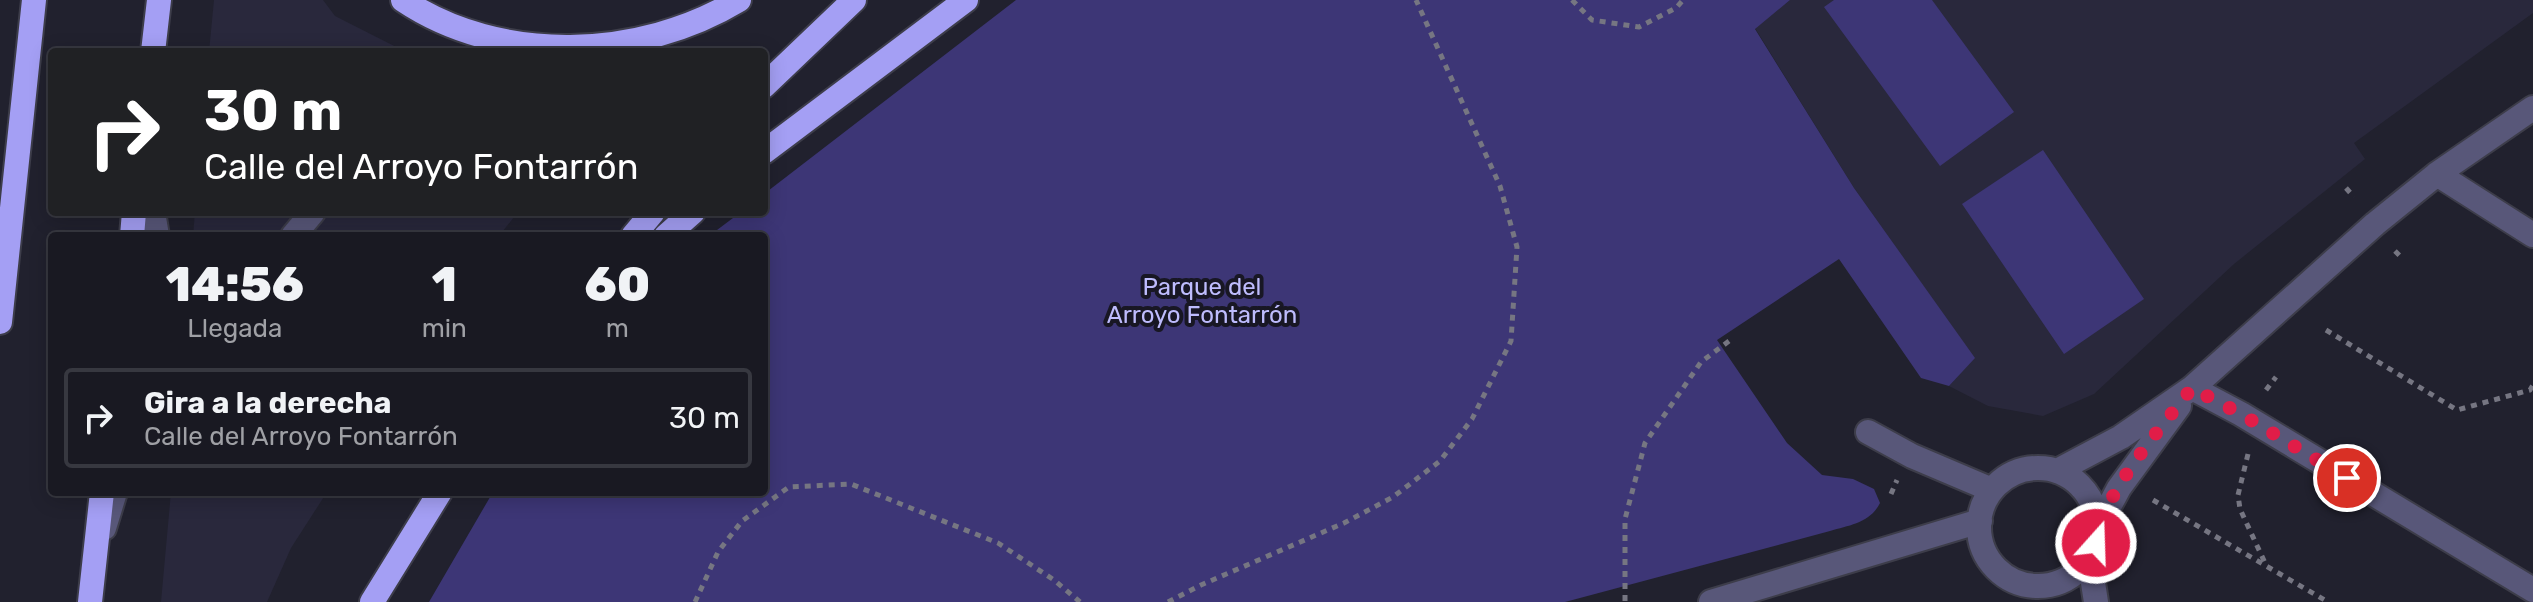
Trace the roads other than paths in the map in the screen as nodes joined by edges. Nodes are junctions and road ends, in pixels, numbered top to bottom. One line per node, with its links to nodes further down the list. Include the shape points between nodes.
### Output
1 (34, 0): 19 (highway)
2 (159, 0): 7 (highway)
3 (403, 0): 4 (highway, via 478,35 543,47 610,44 664,33)
4 (739, 0)
5 (854, 0): 8 (highway)
6 (966, 0): 10 (highway)
7 (153, 48)
8 (768, 82)
9 (2533, 108): 11 (street)
10 (768, 149)
11 (2437, 174): 18 (street); 20 (street)
12 (310, 216): 15 (street)
13 (650, 216): 16 (highway)
14 (688, 216): 17 (highway)
15 (296, 232)
16 (636, 232)
17 (670, 232)
18 (2533, 235)
19 (0, 322)
20 (2192, 388): 22 (street, via 2121,437); 28 (street, via 2135,464); 32 (street)
21 (1868, 432): 23 (street)
22 (2057, 471): 23 (street, via 2029,469); 28 (street, via 2087,494)
23 (1992, 490): 27 (street)
24 (102, 496): 29 (highway)
25 (114, 496): 29 (street)
26 (438, 496): 34 (highway)
27 (1980, 521): 31 (street, via 1984,551); 35 (street)
28 (2098, 527): 30 (street)
29 (95, 557): 33 (highway)
30 (2089, 557): 31 (street, via 2061,582 2038,587); 37 (street)
31 (2003, 575): 36 (street)
32 (2533, 590)
33 (90, 602)
34 (372, 602)
35 (1711, 602)
36 (2022, 602)
37 (2096, 602)

